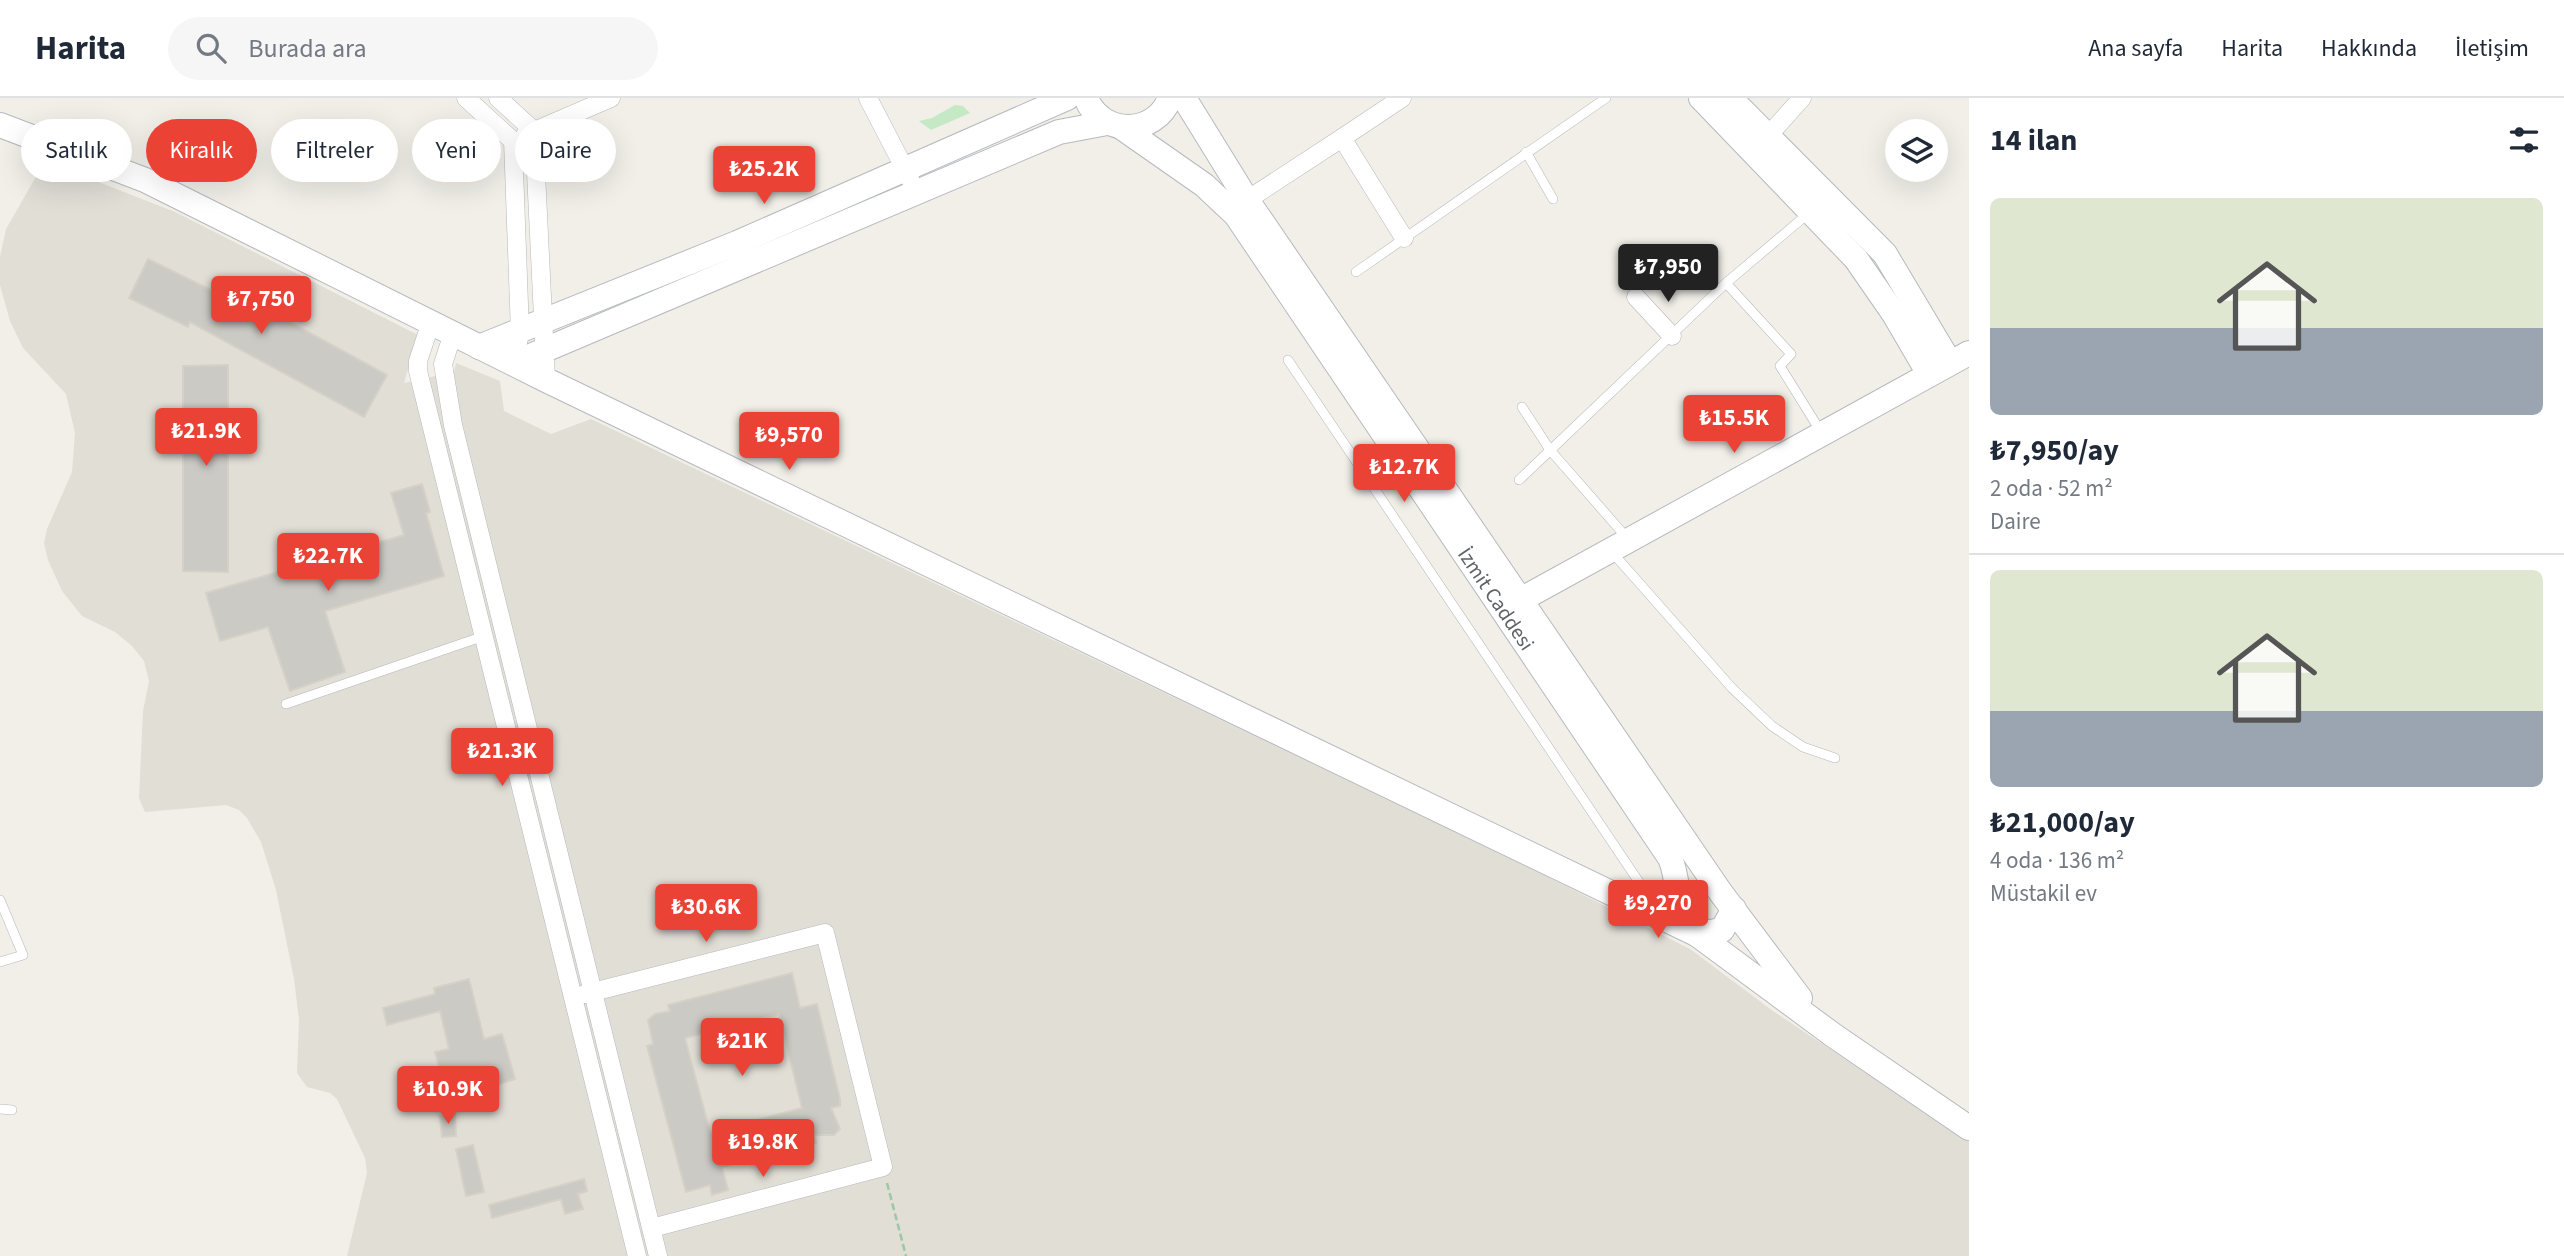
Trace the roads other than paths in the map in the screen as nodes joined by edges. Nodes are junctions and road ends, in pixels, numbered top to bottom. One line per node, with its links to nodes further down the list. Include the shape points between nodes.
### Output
1 (466, 98): 20 (street)
2 (498, 98): 14 (street)
3 (611, 98): 15 (street)
4 (868, 98): 22 (street)
5 (1086, 98): 17 (street, İzmit Caddesi, via 1095,114)
6 (1170, 98): 17 (street, via 1159,116 1148,123)
7 (1184, 98): 26 (street, İzmit Caddesi)
8 (1402, 98): 19 (street)
9 (1606, 98): 21 (lane)
10 (1701, 98): 27 (street)
11 (1730, 98): 18 (street)
12 (1802, 98): 18 (street)
13 (1061, 100): 22 (street)
14 (521, 119)
15 (562, 119)
16 (0, 125): 33 (street, via 145,180)
17 (1114, 125): 24 (street, via 1059,132); 53 (street, İzmit Caddesi, via 1204,185 1236,215 1670,858 1679,881)
18 (1768, 136): 40 (street, via 1885,254)
19 (1342, 138): 26 (street); 28 (street)
20 (513, 141): 34 (street)
21 (1526, 152): 25 (lane); 28 (lane)
22 (906, 170): 24 (street); 32 (street)
23 (537, 182): 32 (street)
24 (916, 194): 37 (street)
25 (1553, 199)
26 (1247, 200): 47 (street, İzmit Caddesi)
27 (1811, 211): 30 (lane); 40 (street)
28 (1404, 238): 29 (lane)
29 (1356, 272)
30 (1726, 283): 35 (lane); 43 (lane, via 1791,354 1780,366)
31 (1636, 297): 35 (street)
32 (544, 322): 34 (street); 37 (street)
33 (442, 328): 36 (street); 48 (street, via 418,361 418,371); 58 (street, via 453,425)
34 (520, 332): 36 (street); 39 (street)
35 (1672, 336): 44 (lane)
36 (478, 346): 39 (street)
37 (545, 350): 39 (street); 41 (street)
38 (1288, 360): 52 (lane)
39 (514, 363): 41 (street)
40 (1949, 363): 43 (street)
41 (546, 380): 51 (street)
42 (1522, 407): 44 (lane)
43 (1822, 433): 46 (street)
44 (1550, 450): 45 (lane); 46 (lane)
45 (1519, 480)
46 (1619, 545): 47 (street); 50 (lane, via 1732,688 1802,747)
47 (1522, 599): 55 (street, İzmit Caddesi)
48 (484, 636): 49 (lane); 59 (street)
49 (286, 705)
50 (1835, 758)
51 (1558, 867): 52 (street); 56 (street)
52 (1649, 897): 53 (street)
53 (1679, 897): 55 (street, via 1697,891); 56 (street, İzmit Caddesi, via 1683,919)
54 (0, 900): 57 (lane, via 23,955)
55 (1728, 901): 56 (street, via 1722,930); 60 (street, İzmit Caddesi, via 1776,969)
56 (1696, 934): 60 (street, İzmit Caddesi)
57 (0, 962)
58 (595, 991): 59 (street); 64 (street); 64 (street, via 825,933 883,1167)
59 (574, 997): 65 (street)
60 (1833, 1035): 63 (street, İzmit Caddesi)
61 (0, 1109): 62 (lane)
62 (12, 1110)
63 (1969, 1128)
64 (652, 1228): 66 (street)
65 (637, 1256)
66 (658, 1256)

